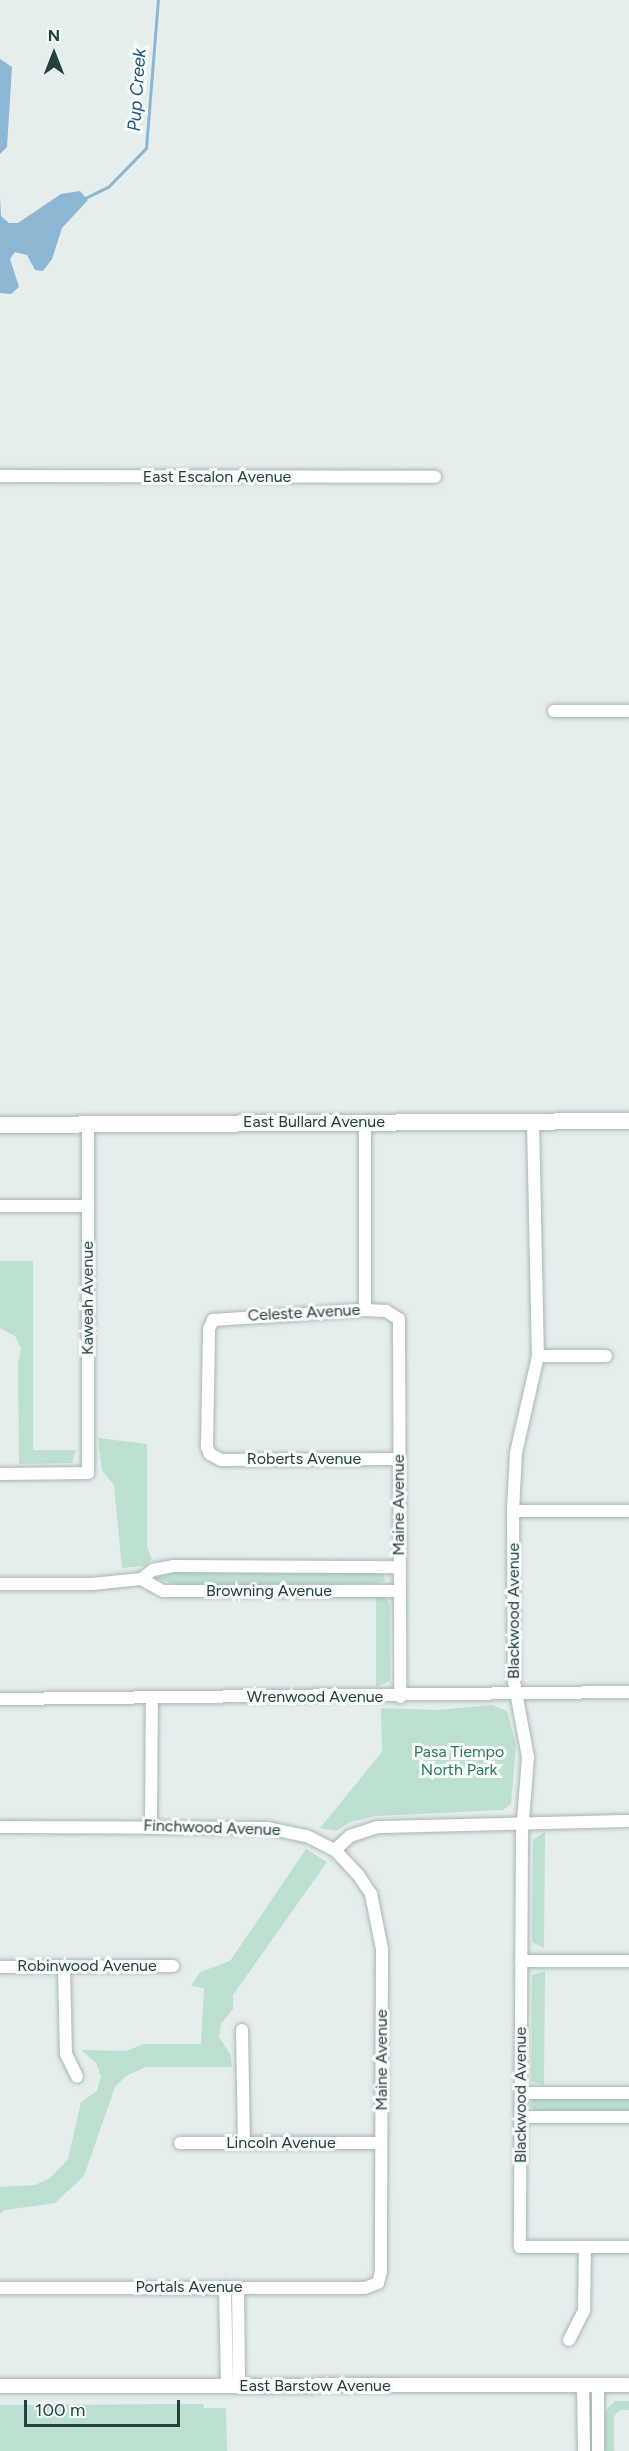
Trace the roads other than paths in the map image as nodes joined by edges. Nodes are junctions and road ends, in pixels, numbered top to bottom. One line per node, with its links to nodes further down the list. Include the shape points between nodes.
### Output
1 (0, 476): 2 (street, East Escalon Avenue)
2 (435, 477)
3 (554, 711): 4 (street)
4 (629, 711)
5 (532, 1121): 6 (main road, East Bullard Avenue); 7 (main road, East Bullard Avenue); 14 (street, Blackwood Avenue)
6 (629, 1121)
7 (365, 1122): 8 (main road, East Bullard Avenue); 12 (street)
8 (88, 1123): 9 (main road, East Bullard Avenue); 11 (street, Kaweah Avenue)
9 (0, 1125)
10 (0, 1206): 11 (street)
11 (87, 1206): 18 (street, Kaweah Avenue, via 88,1473)
12 (365, 1310): 13 (street, Celeste Avenue); 16 (street, Celeste Avenue, via 213,1320 209,1329)
13 (395, 1315): 17 (street, Maine Avenue, via 399,1319)
14 (538, 1356): 15 (street); 19 (street, Blackwood Avenue, via 537,1376 516,1453)
15 (606, 1356)
16 (210, 1454): 17 (street, Roberts Avenue, via 221,1460)
17 (399, 1459): 21 (street, Maine Avenue)
18 (0, 1474)
19 (513, 1511): 20 (street); 25 (street, Blackwood Avenue)
20 (629, 1511)
21 (399, 1567): 22 (street, Browning Avenue, via 173,1566 153,1570); 24 (street, Maine Avenue)
22 (141, 1579): 23 (street, Browning Avenue, via 92,1584); 24 (street, Browning Avenue, via 163,1591)
23 (0, 1584)
24 (400, 1591): 27 (street, Maine Avenue)
25 (515, 1692): 26 (street, Wrenwood Avenue); 27 (street, Wrenwood Avenue); 30 (street, Blackwood Avenue, via 528,1757)
26 (629, 1692)
27 (400, 1697): 28 (street, Wrenwood Avenue)
28 (152, 1698): 29 (street, Wrenwood Avenue); 32 (street)
29 (0, 1699)
30 (522, 1821): 31 (street); 34 (street, via 369,1829 350,1836); 35 (street, Blackwood Avenue)
31 (629, 1821)
32 (151, 1826): 33 (street, Finchwood Avenue); 34 (street, Finchwood Avenue, via 268,1828 308,1836)
33 (0, 1827)
34 (335, 1850): 48 (street, Maine Avenue, via 371,1894 379,1922)
35 (520, 1961): 36 (street); 42 (street, Blackwood Avenue)
36 (629, 1961)
37 (64, 1966): 38 (street, Robinwood Avenue); 39 (street, Robinwood Avenue); 41 (street, via 66,2054)
38 (173, 1966)
39 (0, 1967)
40 (242, 2030): 47 (street)
41 (77, 2077)
42 (522, 2093): 43 (street); 44 (street, Blackwood Avenue)
43 (629, 2093)
44 (522, 2117): 45 (street); 49 (street, Blackwood Avenue, via 520,2247)
45 (629, 2117)
46 (180, 2143): 47 (street, Lincoln Avenue)
47 (244, 2143): 48 (street, Lincoln Avenue)
48 (381, 2143): 51 (street, Maine Avenue)
49 (585, 2247): 50 (street); 54 (street, via 584,2310)
50 (629, 2247)
51 (378, 2283): 52 (street, Portals Avenue, via 365,2288)
52 (232, 2287): 53 (street, Portals Avenue); 59 (street)
53 (0, 2288)
54 (569, 2340)
55 (584, 2385): 56 (street, East Barstow Avenue); 59 (street, East Barstow Avenue); 60 (street)
56 (598, 2385): 57 (street, East Barstow Avenue); 61 (street)
57 (629, 2385)
58 (0, 2386): 59 (street, East Barstow Avenue)
59 (233, 2386)
60 (584, 2451)
61 (598, 2451)

